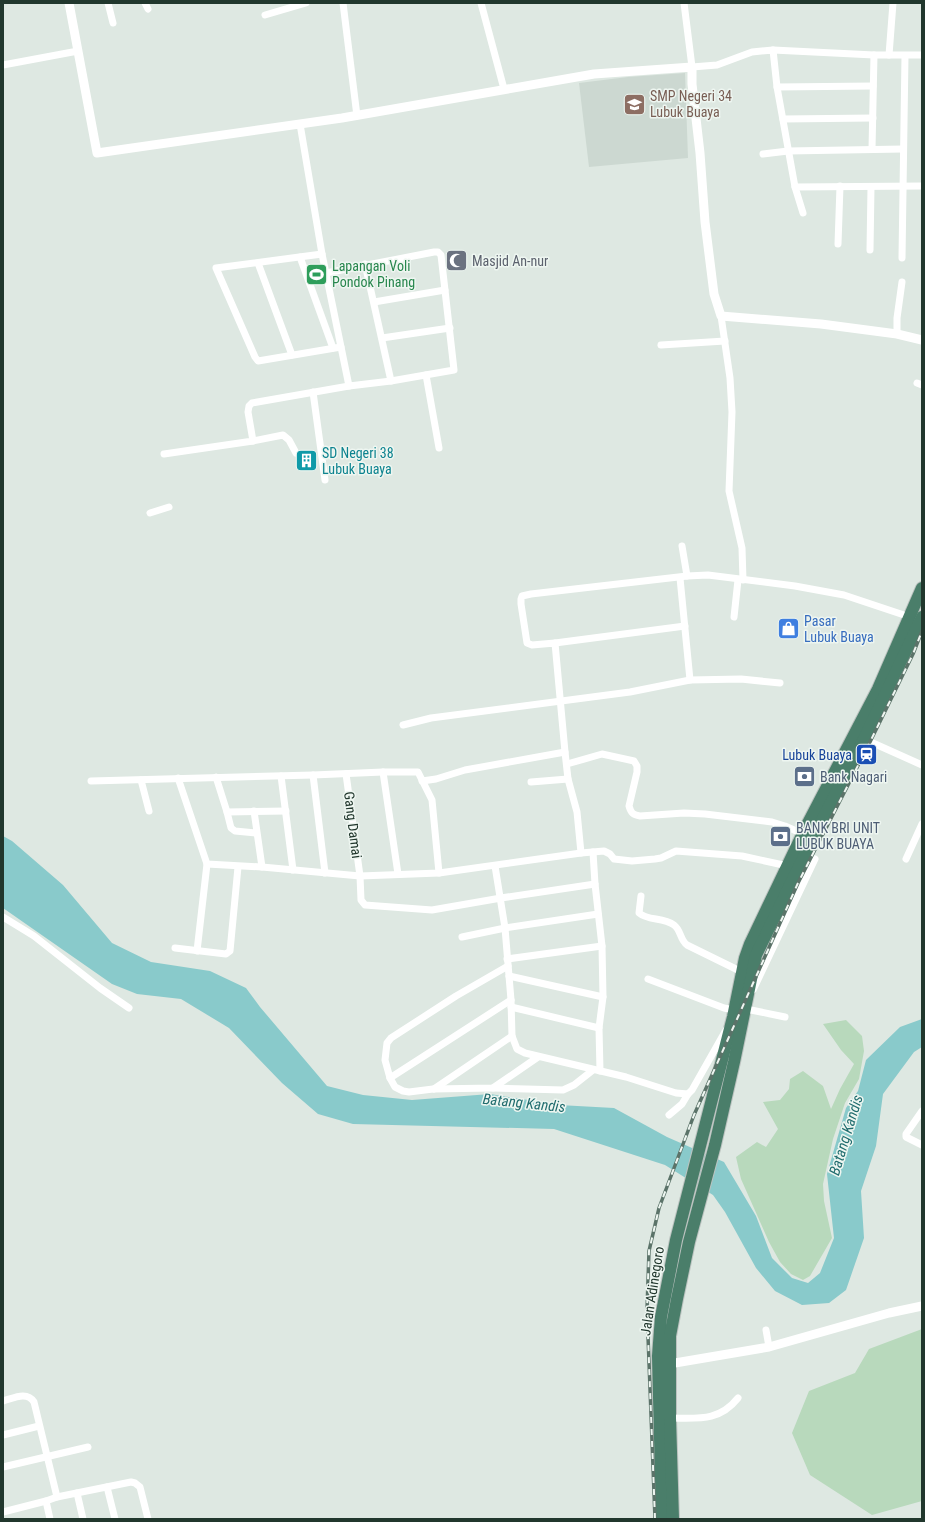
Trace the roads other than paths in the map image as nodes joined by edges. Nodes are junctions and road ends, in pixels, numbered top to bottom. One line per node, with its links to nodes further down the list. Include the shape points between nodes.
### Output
1 (69, 3): 12 (street)
2 (108, 3): 10 (street)
3 (306, 3): 8 (street)
4 (343, 3): 22 (street)
5 (481, 3): 21 (street)
6 (684, 3): 18 (street)
7 (893, 3): 15 (street)
8 (287, 6): 9 (street)
9 (265, 15)
10 (113, 23)
11 (773, 50): 13 (street); 18 (street, via 752,52 717,65); 20 (street)
12 (78, 51): 17 (street); 25 (street, via 97,153)
13 (874, 55): 15 (street); 19 (street)
14 (922, 55): 16 (street)
15 (889, 56): 16 (street)
16 (905, 56): 26 (street)
17 (3, 65)
18 (692, 67): 21 (street, via 594,74); 47 (street, via 705,222 714,294)
19 (873, 86): 20 (street); 23 (street)
20 (777, 87): 24 (street)
21 (504, 89): 22 (street)
22 (358, 116): 25 (street)
23 (873, 118): 24 (street); 27 (street)
24 (783, 119): 28 (street)
25 (300, 124): 38 (street)
26 (904, 149): 27 (street); 34 (street)
27 (872, 150): 28 (street)
28 (788, 151): 29 (street); 32 (street)
29 (763, 154)
30 (840, 186): 32 (street); 33 (street); 36 (street)
31 (922, 186): 34 (street)
32 (795, 187): 35 (street)
33 (871, 187): 34 (street); 37 (street)
34 (903, 187): 40 (street)
35 (803, 213)
36 (838, 244)
37 (870, 250)
38 (322, 254): 39 (street); 43 (street)
39 (300, 257): 41 (street); 55 (street)
40 (902, 258)
41 (258, 263): 56 (street); 56 (street, via 216,268 258,361)
42 (365, 264): 43 (street); 45 (street, via 438,252 441,255); 46 (street)
43 (326, 273): 54 (street)
44 (902, 282): 49 (street)
45 (445, 290): 46 (street); 48 (street)
46 (374, 302): 50 (street)
47 (721, 316): 49 (street, via 821,324); 52 (street)
48 (450, 328): 50 (street); 57 (street, via 454,370)
49 (897, 334): 51 (street)
50 (382, 338): 58 (street)
51 (922, 340)
52 (725, 341): 53 (street); 70 (street, via 732,412 729,491 742,548)
53 (661, 345)
54 (341, 347): 55 (street); 59 (street)
55 (333, 348): 56 (street)
56 (292, 355)
57 (426, 375): 58 (street); 62 (street)
58 (391, 380): 59 (street)
59 (349, 386): 60 (street)
60 (313, 392): 61 (street, via 252,403 248,408); 65 (street)
61 (253, 441): 63 (street, via 282,435 289,440); 64 (street)
62 (439, 448)
63 (296, 453)
64 (164, 454)
65 (325, 480)
66 (170, 507): 67 (street)
67 (150, 513)
68 (682, 546): 69 (street)
69 (683, 577): 70 (street, via 708,576); 74 (street); 75 (street, via 522,596 527,643)
70 (741, 580): 72 (street); 73 (street, via 795,586 844,596)
71 (922, 588): 73 (highway)
72 (734, 617)
73 (916, 617): 80 (highway); 97 (highway, via 878,689)
74 (685, 626): 75 (street); 76 (street)
75 (555, 643): 78 (street)
76 (690, 680): 77 (street, via 740,679); 78 (street, via 630,692)
77 (780, 683)
78 (561, 701): 79 (street, via 431,718); 81 (street)
79 (403, 725)
80 (864, 740): 83 (street); 97 (highway)
81 (565, 752): 82 (street); 93 (street, via 465,770)
82 (567, 764): 90 (street); 101 (street, via 602,754 634,760 637,772 629,806 634,815 705,814 772,822)
83 (922, 765)
84 (383, 772): 85 (street); 93 (street, via 418,772); 115 (street)
85 (346, 774): 86 (street); 116 (street, Gang Damai)
86 (312, 775): 87 (street); 113 (street)
87 (282, 776): 88 (street); 96 (street)
88 (216, 777): 89 (street); 98 (street)
89 (178, 778): 91 (street); 107 (street)
90 (568, 779): 94 (street); 104 (street, via 577,812)
91 (141, 780): 92 (street); 95 (street)
92 (91, 781)
93 (422, 781): 114 (street, via 432,800)
94 (531, 782)
95 (149, 811)
96 (286, 811): 99 (street); 112 (street)
97 (821, 811): 101 (highway)
98 (227, 812): 99 (street); 102 (street, via 233,831)
99 (254, 812): 102 (street)
100 (922, 824): 106 (street)
101 (808, 831): 109 (highway); 134 (highway, via 756,955)
102 (256, 833): 111 (street)
103 (593, 852): 104 (street); 109 (street, via 604,851 614,859 632,861 662,858 676,851 719,854 748,857); 117 (street)
104 (580, 853): 108 (street)
105 (815, 859): 134 (street)
106 (906, 859)
107 (207, 864): 110 (street); 126 (street)
108 (495, 866): 114 (street); 119 (street)
109 (788, 866): 128 (highway, via 750,944)
110 (238, 867): 111 (street); 126 (street, via 230,951 226,954)
111 (262, 867): 112 (street)
112 (293, 870): 113 (street)
113 (324, 873): 116 (street)
114 (439, 873): 115 (street)
115 (398, 874): 116 (street)
116 (360, 876): 119 (street, Gang Damai, via 361,900 365,905 432,910)
117 (595, 884): 119 (street, Gang Damai); 120 (street)
118 (641, 896): 128 (street, via 638,912 641,915 674,925 687,945)
119 (501, 898): 122 (street)
120 (598, 914): 122 (street); 124 (street)
121 (3, 917): 133 (street, via 34,936)
122 (505, 928): 123 (street); 127 (street)
123 (462, 937)
124 (602, 946): 127 (street); 131 (street)
125 (175, 948): 126 (street)
126 (197, 951)
127 (507, 963): 129 (street); 140 (street, via 391,1038 387,1043 385,1060)
128 (742, 972): 134 (highway)
129 (509, 976): 131 (street); 132 (street)
130 (648, 979): 134 (street, via 724,1008)
131 (603, 997): 136 (street)
132 (511, 1004): 136 (street); 137 (street); 140 (street)
133 (129, 1008)
134 (740, 1010): 135 (street); 143 (street); 150 (highway, Jalan Adinegoro, via 714,1145 676,1299 670,1336); 168 (highway, Jalan Adinegoro, via 690,1188 661,1317 658,1356)
135 (785, 1017)
136 (599, 1028): 139 (street)
137 (512, 1036): 138 (street, via 515,1046 520,1051); 142 (street)
138 (538, 1057): 139 (street); 141 (street)
139 (596, 1070): 141 (street, via 563,1090); 143 (street, via 626,1076 676,1093)
140 (390, 1078): 142 (street, via 396,1087 403,1091)
141 (492, 1088): 142 (street)
142 (433, 1089)
143 (688, 1094): 145 (street, via 682,1104)
144 (922, 1111): 146 (street, via 906,1134 910,1140)
145 (669, 1115)
146 (922, 1145)
147 (922, 1306): 149 (street)
148 (766, 1330): 149 (street)
149 (769, 1347): 150 (street)
150 (669, 1364): 153 (highway, Jalan Adinegoro)
151 (738, 1398): 153 (street, via 720,1414 698,1418)
152 (3, 1401): 154 (street, via 28,1396 34,1402)
153 (670, 1418): 169 (highway, Jalan Adinegoro)
154 (39, 1426): 155 (street); 157 (street)
155 (3, 1435)
156 (88, 1446): 157 (street)
157 (47, 1456): 158 (street); 161 (street)
158 (3, 1467)
159 (107, 1487): 160 (street); 166 (street); 167 (street, via 131,1482 138,1484)
160 (77, 1493): 161 (street); 165 (street)
161 (57, 1497): 162 (street)
162 (46, 1501): 163 (street); 164 (street)
163 (3, 1512)
164 (50, 1519)
165 (83, 1519)
166 (115, 1519)
167 (148, 1519)
168 (662, 1519)
169 (674, 1519)

